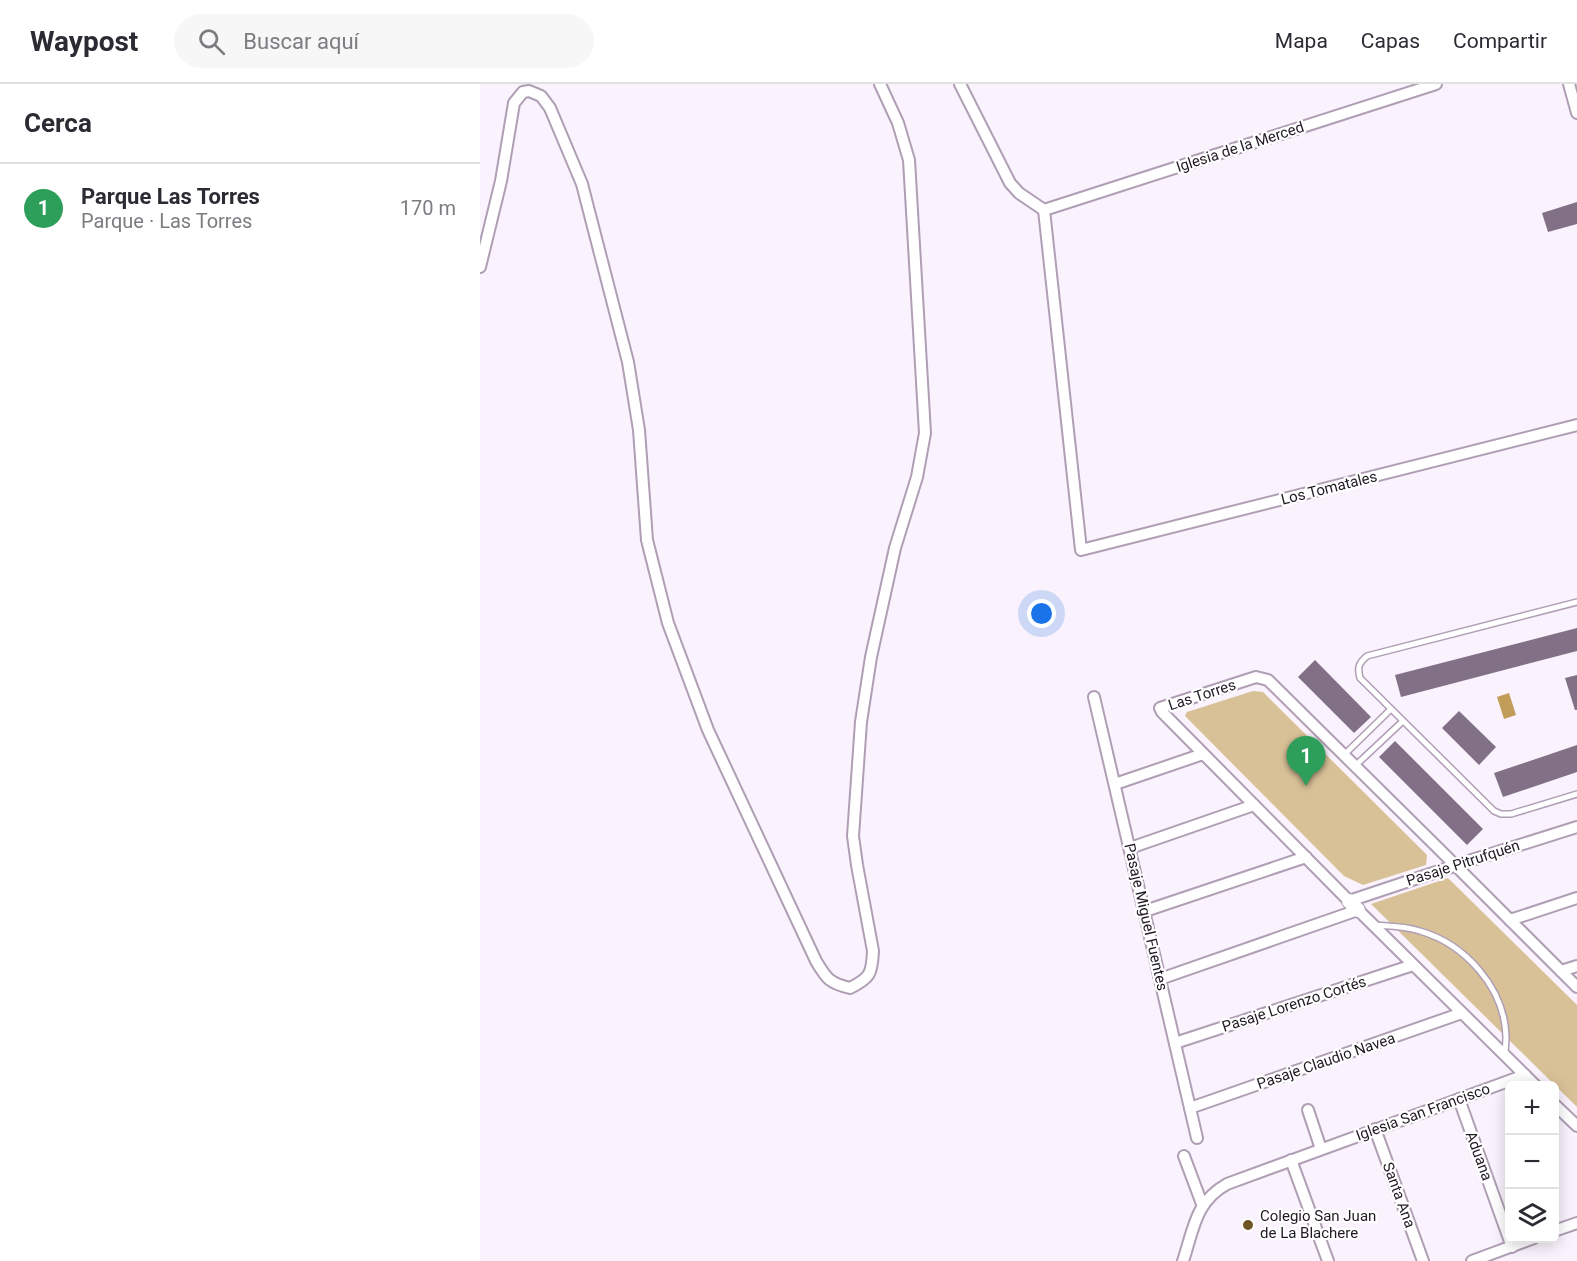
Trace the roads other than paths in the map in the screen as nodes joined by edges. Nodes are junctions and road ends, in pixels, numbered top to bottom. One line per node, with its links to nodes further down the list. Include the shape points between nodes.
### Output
1 (880, 84): 8 (street, via 909,160 925,433 895,548 861,722 854,836 873,966 865,980 850,988 835,984 816,961 708,730 668,623 647,540 639,430 627,362 582,184 550,108 541,96 529,91 514,103 501,181)
2 (960, 84): 7 (street, via 1010,183)
3 (1436, 84): 5 (street, Iglesia de la Merced)
4 (1569, 84): 6 (street)
5 (1424, 86): 7 (street, Iglesia de la Merced)
6 (1577, 112)
7 (1044, 210): 9 (street, Los Tomatales, via 1082,550)
8 (480, 267)
9 (1577, 425)
10 (1577, 602): 12 (lane, via 1367,656 1359,663 1360,678)
11 (1094, 697): 17 (street, Pasaje Miguel Fuentes)
12 (1391, 709): 13 (lane); 15 (lane)
13 (1403, 721): 16 (lane); 18 (lane, via 1501,814)
14 (1203, 754): 15 (street, Las Torres, via 1160,708 1256,677 1268,680); 17 (street); 19 (street, Las Torres)
15 (1344, 755): 16 (street, Las Torres)
16 (1355, 766): 23 (street, Las Torres)
17 (1115, 784): 21 (street, Pasaje Miguel Fuentes)
18 (1577, 794)
19 (1254, 805): 21 (street); 22 (street, Las Torres)
20 (1577, 827): 23 (street, Pasaje Pitrufquén)
21 (1130, 848): 26 (street, Pasaje Miguel Fuentes)
22 (1306, 857): 25 (street, Las Torres); 26 (street)
23 (1455, 866): 25 (street, Pasaje Pitrufquén); 27 (street, Las Torres)
24 (1577, 898): 27 (street)
25 (1354, 906): 28 (street, Las Torres); 32 (street, Pasaje Pitrufquén)
26 (1144, 911): 32 (street, Pasaje Miguel Fuentes)
27 (1510, 920): 31 (street, Las Torres)
28 (1373, 925): 29 (street, Las Torres); 36 (lane, via 1431,934 1471,961 1499,1004 1506,1036)
29 (1413, 964): 34 (street, Las Torres); 35 (street, Pasaje Lorenzo Cortés)
30 (1577, 966): 31 (street)
31 (1561, 971): 33 (street, Las Torres)
32 (1160, 979): 35 (street, Pasaje Miguel Fuentes)
33 (1577, 987)
34 (1462, 1013): 36 (street, Las Torres); 40 (street, Pasaje Claudio Navea)
35 (1175, 1043): 40 (street, Pasaje Miguel Fuentes)
36 (1505, 1055): 37 (street, Las Torres)
37 (1525, 1076): 38 (street, Las Torres); 39 (street, Iglesia San Francisco)
38 (1530, 1081)
39 (1459, 1099): 44 (street, Iglesia San Francisco); 53 (street, Aduana)
40 (1190, 1108): 45 (street, Pasaje Miguel Fuentes)
41 (1559, 1109): 43 (street)
42 (1308, 1110): 46 (street)
43 (1577, 1126)
44 (1375, 1129): 46 (street, Iglesia San Francisco); 57 (street, Santa Ana)
45 (1197, 1138)
46 (1321, 1149): 48 (street, Iglesia San Francisco)
47 (1184, 1156): 49 (street)
48 (1291, 1160): 49 (street, Iglesia San Francisco, via 1227,1184); 56 (street)
49 (1206, 1200): 55 (street)
50 (1577, 1223): 51 (street)
51 (1559, 1229)
52 (1523, 1243): 53 (street)
53 (1512, 1247): 54 (street)
54 (1495, 1257): 58 (street)
55 (1183, 1261)
56 (1328, 1261)
57 (1423, 1261)
58 (1472, 1261)

